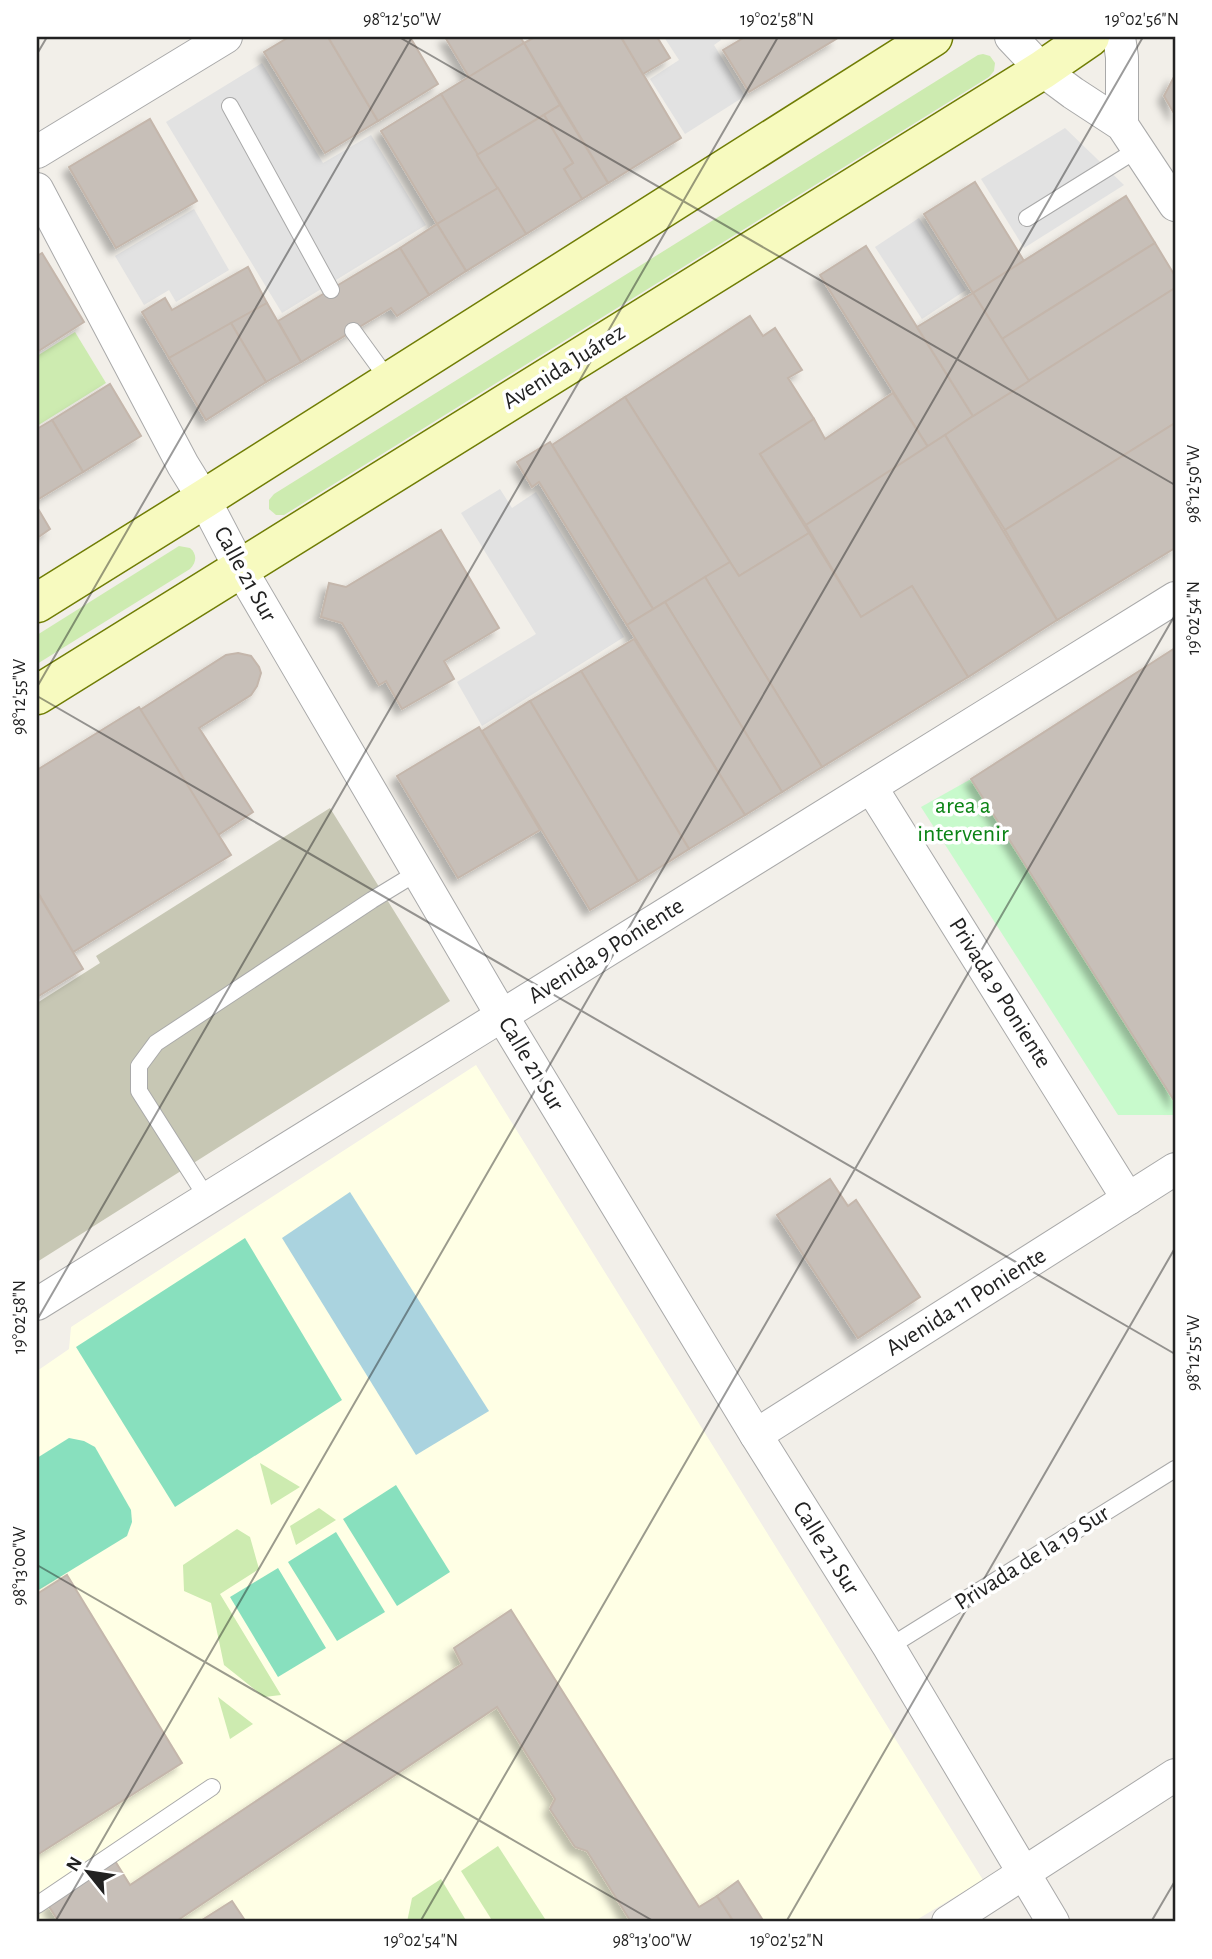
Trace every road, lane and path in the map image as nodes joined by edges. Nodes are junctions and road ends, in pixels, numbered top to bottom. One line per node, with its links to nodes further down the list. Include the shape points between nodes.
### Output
1 (226, 37): 9 (street)
2 (933, 37): 15 (main road)
3 (1012, 37): 6 (street)
4 (1090, 37): 6 (main road, Avenida Juárez)
5 (1119, 37): 8 (street)
6 (1042, 70): 8 (street); 17 (main road, Avenida Juárez)
7 (230, 106): 13 (lane)
8 (1130, 137): 11 (street); 12 (lane)
9 (37, 152)
10 (37, 189): 16 (street, Calle 21 Sur)
11 (1175, 205)
12 (1027, 218)
13 (331, 290)
14 (353, 331): 15 (lane)
15 (390, 382): 16 (main road)
16 (204, 499): 17 (street, Calle 21 Sur); 19 (main road)
17 (240, 568): 20 (main road, Avenida Juárez); 22 (street, Calle 21 Sur)
18 (1175, 598): 21 (street, Avenida 9 Poniente)
19 (37, 603)
20 (37, 695)
21 (871, 787): 23 (street, Avenida 9 Poniente); 26 (street, Privada 9 Poniente)
22 (418, 872): 23 (street, Calle 21 Sur); 25 (lane, via 156,1043 139,1066 139,1091)
23 (502, 1016): 25 (street, Avenida 9 Poniente); 28 (street, Calle 21 Sur)
24 (1175, 1169): 26 (street, Avenida 11 Poniente)
25 (207, 1198): 27 (street, Avenida 9 Poniente)
26 (1128, 1199): 28 (street, Avenida 11 Poniente)
27 (37, 1304)
28 (756, 1435): 30 (street, Calle 21 Sur)
29 (1175, 1469): 30 (lane, Privada de la 19 Sur)
30 (889, 1647): 33 (street, Calle 21 Sur)
31 (1175, 1775): 33 (street)
32 (212, 1787): 34 (lane)
33 (1024, 1874): 35 (street); 36 (street, Calle 21 Sur)
34 (37, 1905)
35 (948, 1922)
36 (1053, 1922)

